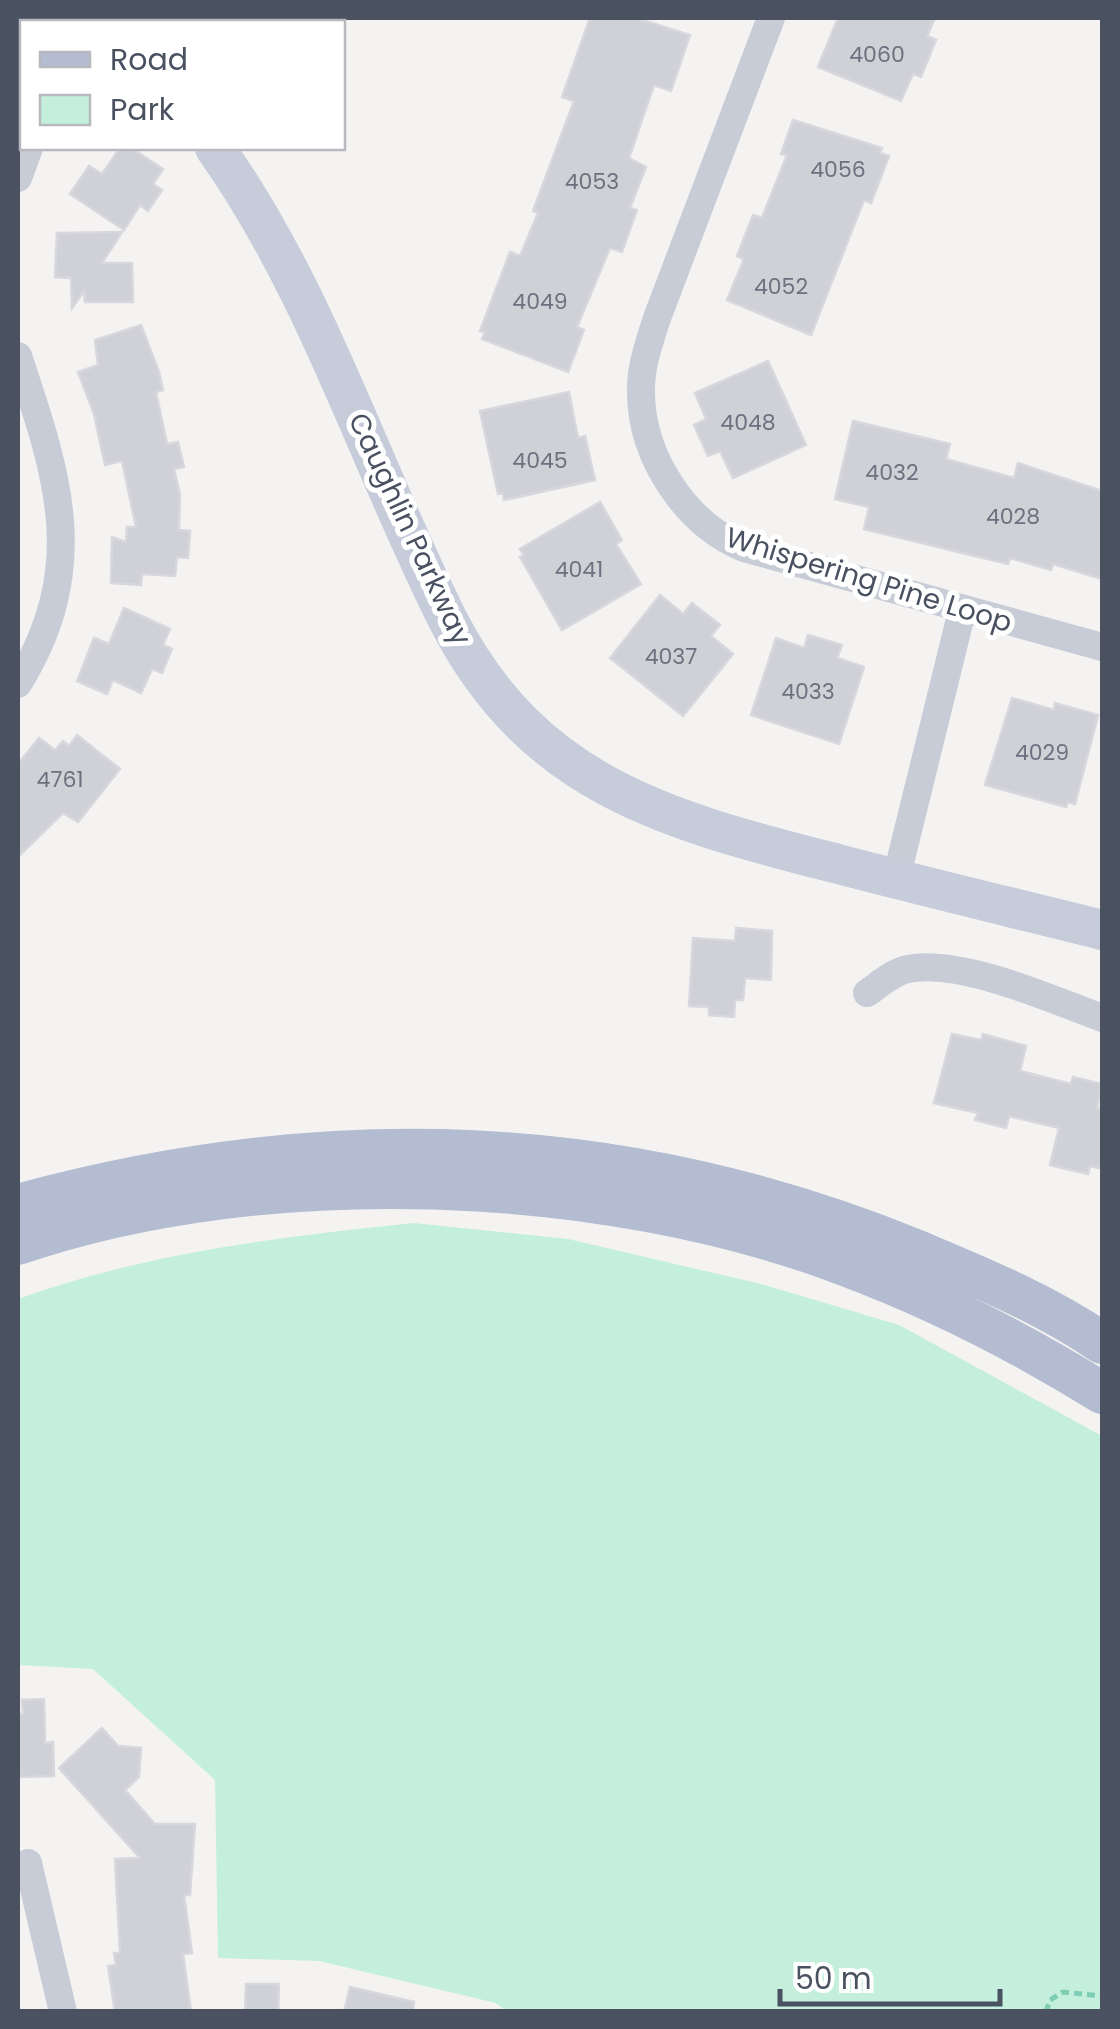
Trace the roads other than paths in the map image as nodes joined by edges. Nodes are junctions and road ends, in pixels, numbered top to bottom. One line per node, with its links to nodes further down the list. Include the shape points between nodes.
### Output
1 (771, 18): 6 (street, Whispering Pine Loop, via 653,330 641,392 649,434 679,498 714,534)
2 (28, 150): 4 (street)
3 (217, 150): 9 (street, Caughlin Parkway, via 291,271 450,622 506,706 574,767 646,808)
4 (18, 178)
5 (18, 356): 8 (street, via 50,450 63,556 49,625)
6 (962, 611): 7 (street, Whispering Pine Loop); 9 (street)
7 (1102, 647)
8 (18, 684)
9 (896, 879): 10 (street, Caughlin Parkway)
10 (1102, 930)
11 (867, 992): 12 (street, via 899,972 931,969 1010,984)
12 (1102, 1018)
13 (18, 1205): 15 (main road, via 106,1181 319,1150 425,1148 570,1158 786,1203 984,1279)
14 (18, 1244): 16 (main road, via 179,1206 272,1194 384,1188 593,1202 714,1226 842,1263 947,1306)
15 (1102, 1343)
16 (1102, 1393)
17 (28, 1863): 18 (street)
18 (63, 2012)

